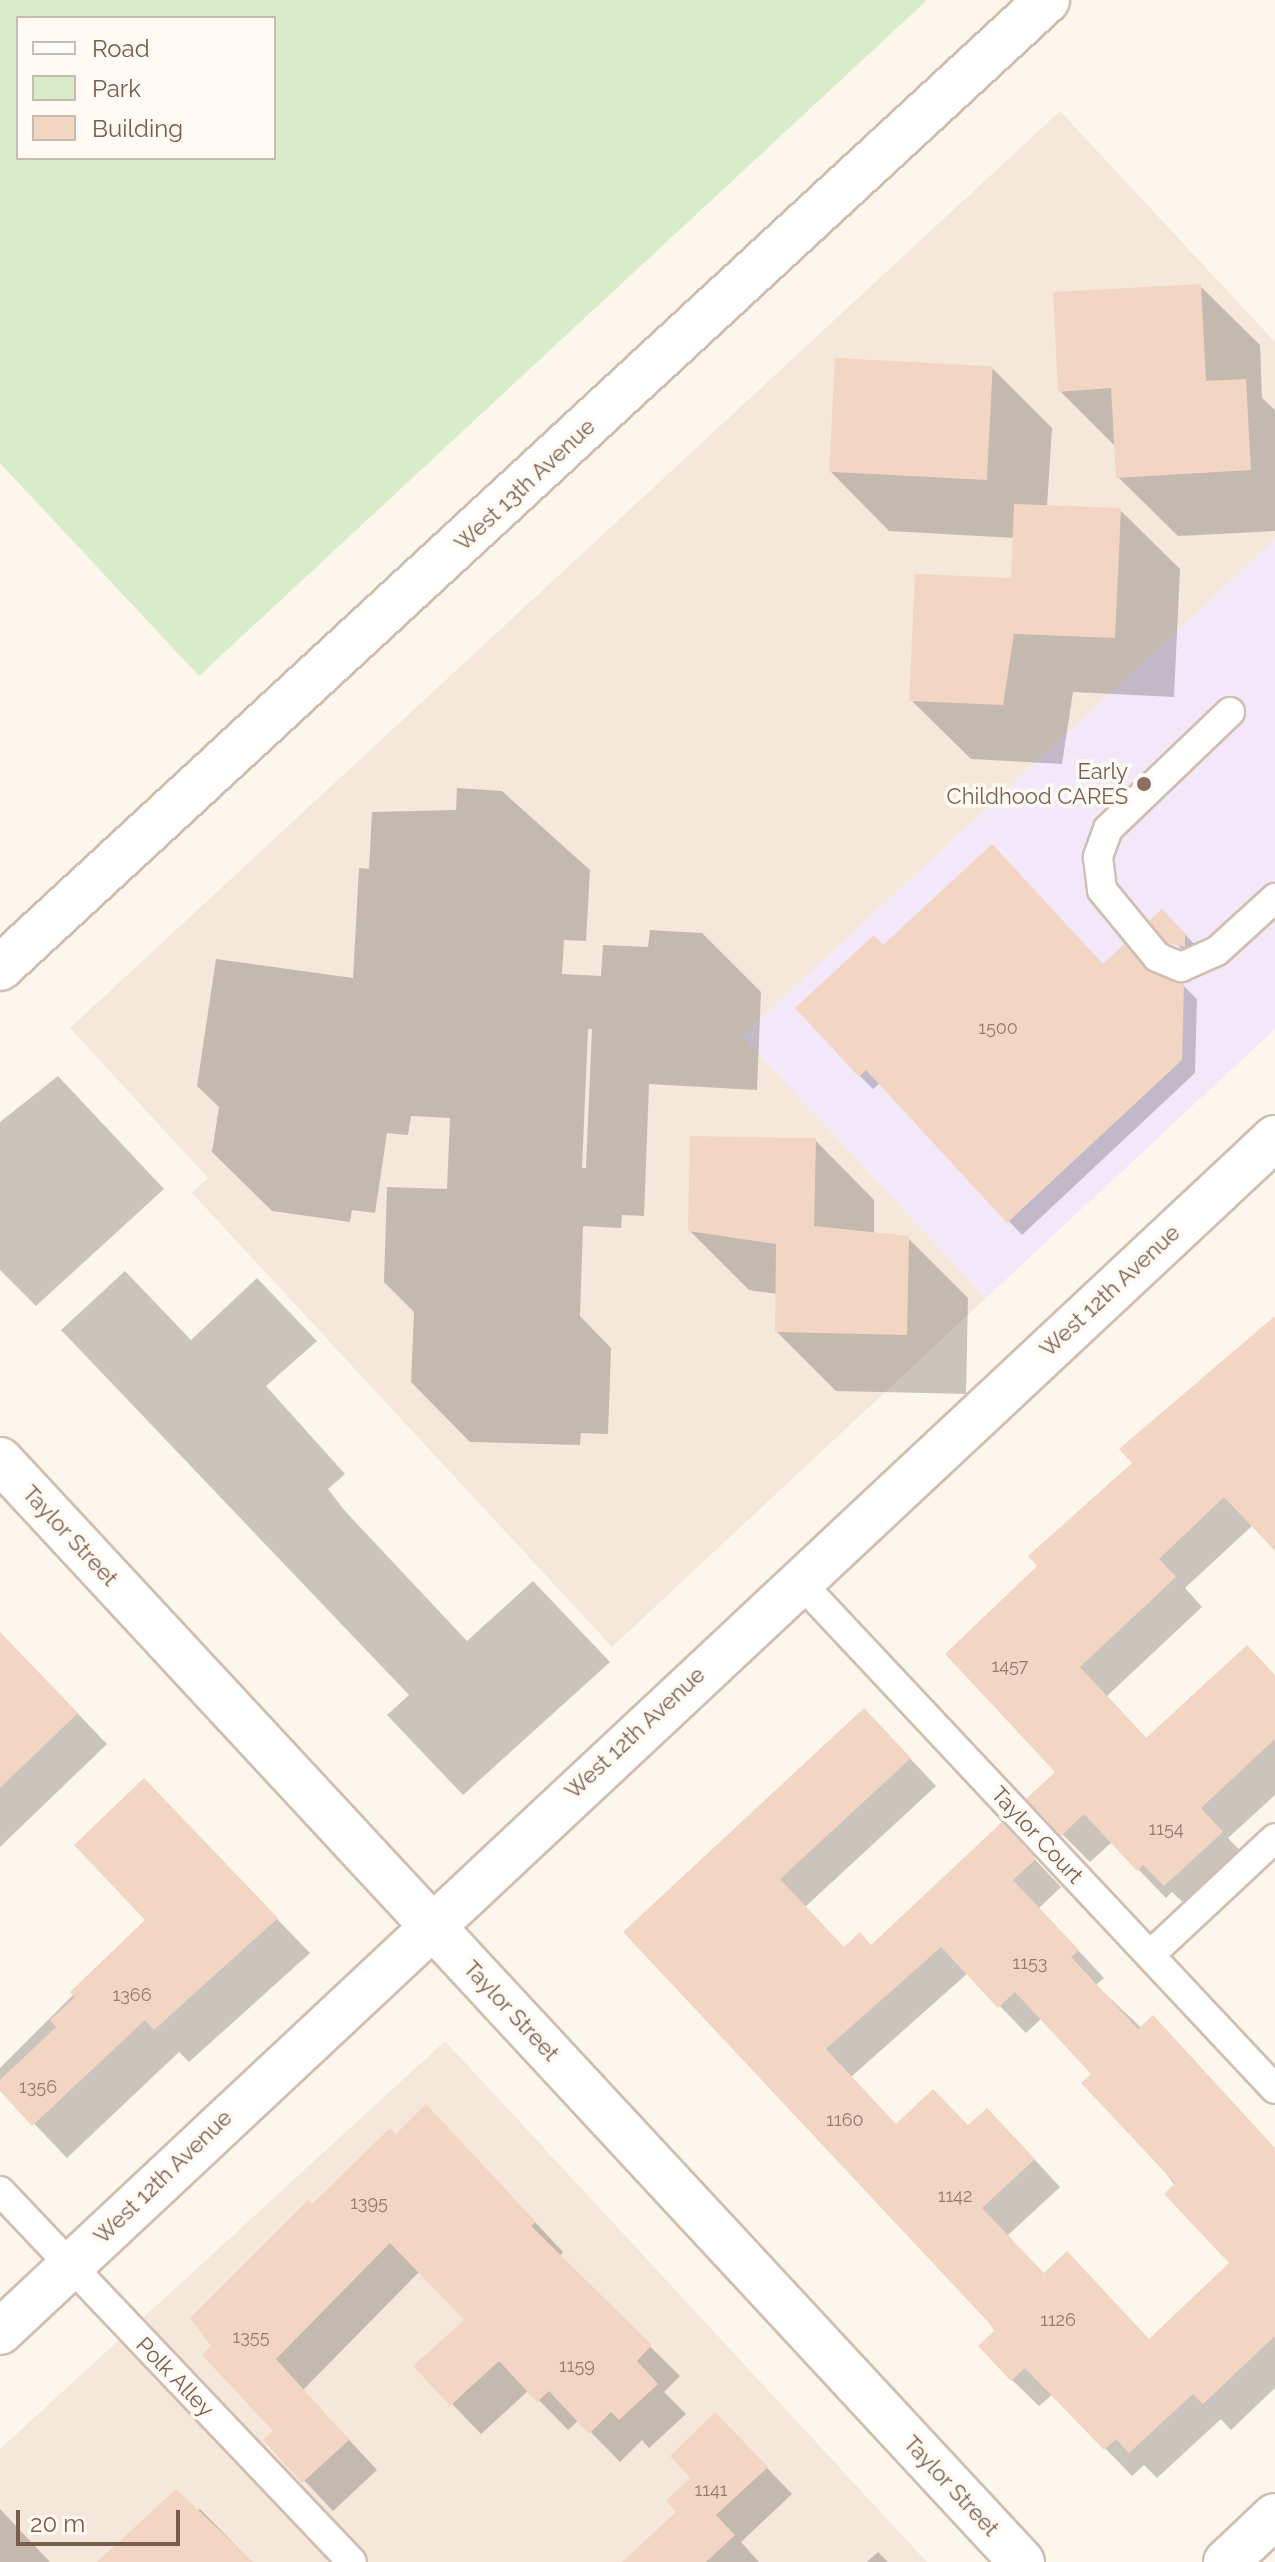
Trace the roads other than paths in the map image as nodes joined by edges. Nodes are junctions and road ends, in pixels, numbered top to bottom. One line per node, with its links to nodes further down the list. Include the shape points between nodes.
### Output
1 (1047, 0): 4 (street, West 13th Avenue)
2 (1230, 712): 3 (lane, via 1108,829 1098,857 1102,890 1157,957 1181,967 1217,951)
3 (1275, 898)
4 (0, 968)
5 (1275, 1138): 7 (street, West 12th Avenue)
6 (0, 1460): 9 (street, Taylor Street)
7 (799, 1581): 9 (street, West 12th Avenue); 10 (lane, Taylor Court)
8 (1275, 1838): 10 (lane)
9 (430, 1924): 13 (street, West 12th Avenue); 17 (street, Taylor Street)
10 (1150, 1955): 11 (lane, Taylor Court)
11 (1275, 2089)
12 (0, 2191): 13 (lane, Polk Alley)
13 (69, 2266): 14 (street, West 12th Avenue); 16 (lane, Polk Alley)
14 (0, 2332)
15 (1275, 2516): 18 (street)
16 (352, 2562)
17 (1022, 2562)
18 (1226, 2562)

